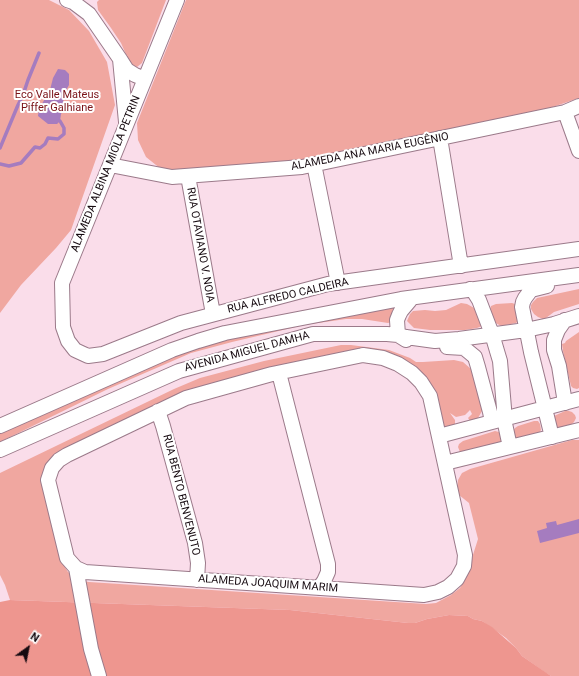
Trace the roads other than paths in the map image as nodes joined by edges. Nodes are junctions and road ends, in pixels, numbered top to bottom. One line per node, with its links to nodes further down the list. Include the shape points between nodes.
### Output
1 (67, 0): 3 (street, via 89,14)
2 (177, 0): 4 (street, ALAMEDA ALBINA MIOLA PETRIN)
3 (120, 59): 4 (street, via 127,70); 7 (street)
4 (145, 78): 7 (street, ALAMEDA ALBINA MIOLA PETRIN)
5 (579, 106): 6 (street, ALAMEDA ANA MARIA EUGÊNIO)
6 (566, 112): 8 (street, ALAMEDA ANA MARIA EUGÊNIO); 9 (street)
7 (126, 126): 11 (street, ALAMEDA ALBINA MIOLA PETRIN)
8 (440, 138): 10 (street, ALAMEDA ANA MARIA EUGÊNIO); 14 (street)
9 (579, 151)
10 (314, 164): 12 (street, ALAMEDA ANA MARIA EUGÊNIO); 16 (street)
11 (110, 165): 12 (street, ALAMEDA ANA MARIA EUGÊNIO, via 172,177); 25 (street, ALAMEDA ALBINA MIOLA PETRIN, via 62,283 63,327 68,341)
12 (188, 176): 19 (street, RUA OTAVIANO V. NOIA)
13 (579, 249): 14 (street, RUA ALFREDO CALDEIRA)
14 (461, 266): 16 (street, RUA ALFREDO CALDEIRA)
15 (576, 276): 17 (street, AVENIDA MIGUEL DAMHA); 22 (street, via 531,290 527,294 522,307)
16 (338, 283): 19 (street, RUA ALFREDO CALDEIRA)
17 (470, 289): 18 (street, AVENIDA MIGUEL DAMHA); 23 (street, via 479,300)
18 (412, 298): 24 (street, via 398,315); 32 (street, AVENIDA MIGUEL DAMHA, via 225,333 198,341)
19 (213, 314): 25 (street, RUA ALFREDO CALDEIRA, via 182,323 103,354 88,356)
20 (579, 316): 21 (street, AVENIDA MIGUEL DAMHA)
21 (565, 320): 22 (street, AVENIDA MIGUEL DAMHA); 28 (street, via 554,340 554,350)
22 (526, 330): 23 (street, AVENIDA MIGUEL DAMHA); 29 (street)
23 (492, 334): 24 (street, AVENIDA MIGUEL DAMHA, via 435,341); 31 (street, via 500,361 504,408)
24 (398, 335): 31 (street, via 417,346 464,348 475,357 490,412); 37 (street, AVENIDA MIGUEL DAMHA, via 313,334 179,371)
25 (75, 350)
26 (279, 373): 30 (street, via 186,398); 34 (street, via 363,355 383,358 398,364 421,382 430,396); 41 (street, via 328,564 328,572)
27 (579, 399): 28 (street)
28 (565, 403): 29 (street)
29 (544, 408): 31 (street); 35 (street)
30 (158, 411): 39 (street, via 67,454 52,468 48,480 66,558); 40 (street, RUA BENTO BENVENUTO, via 195,543)
31 (498, 420): 34 (street); 36 (street)
32 (0, 426)
33 (579, 430): 35 (street)
34 (439, 436): 38 (street)
35 (552, 436): 36 (street)
36 (510, 447): 38 (street)
37 (0, 450)
38 (445, 463): 41 (street, ALAMEDA JOAQUIM MARIM, via 465,555 464,566 457,579 438,592 424,595)
39 (76, 568): 40 (street, ALAMEDA JOAQUIM MARIM, via 85,572); 42 (street)
40 (197, 580): 41 (street, ALAMEDA JOAQUIM MARIM)
41 (319, 588)
42 (98, 676)

